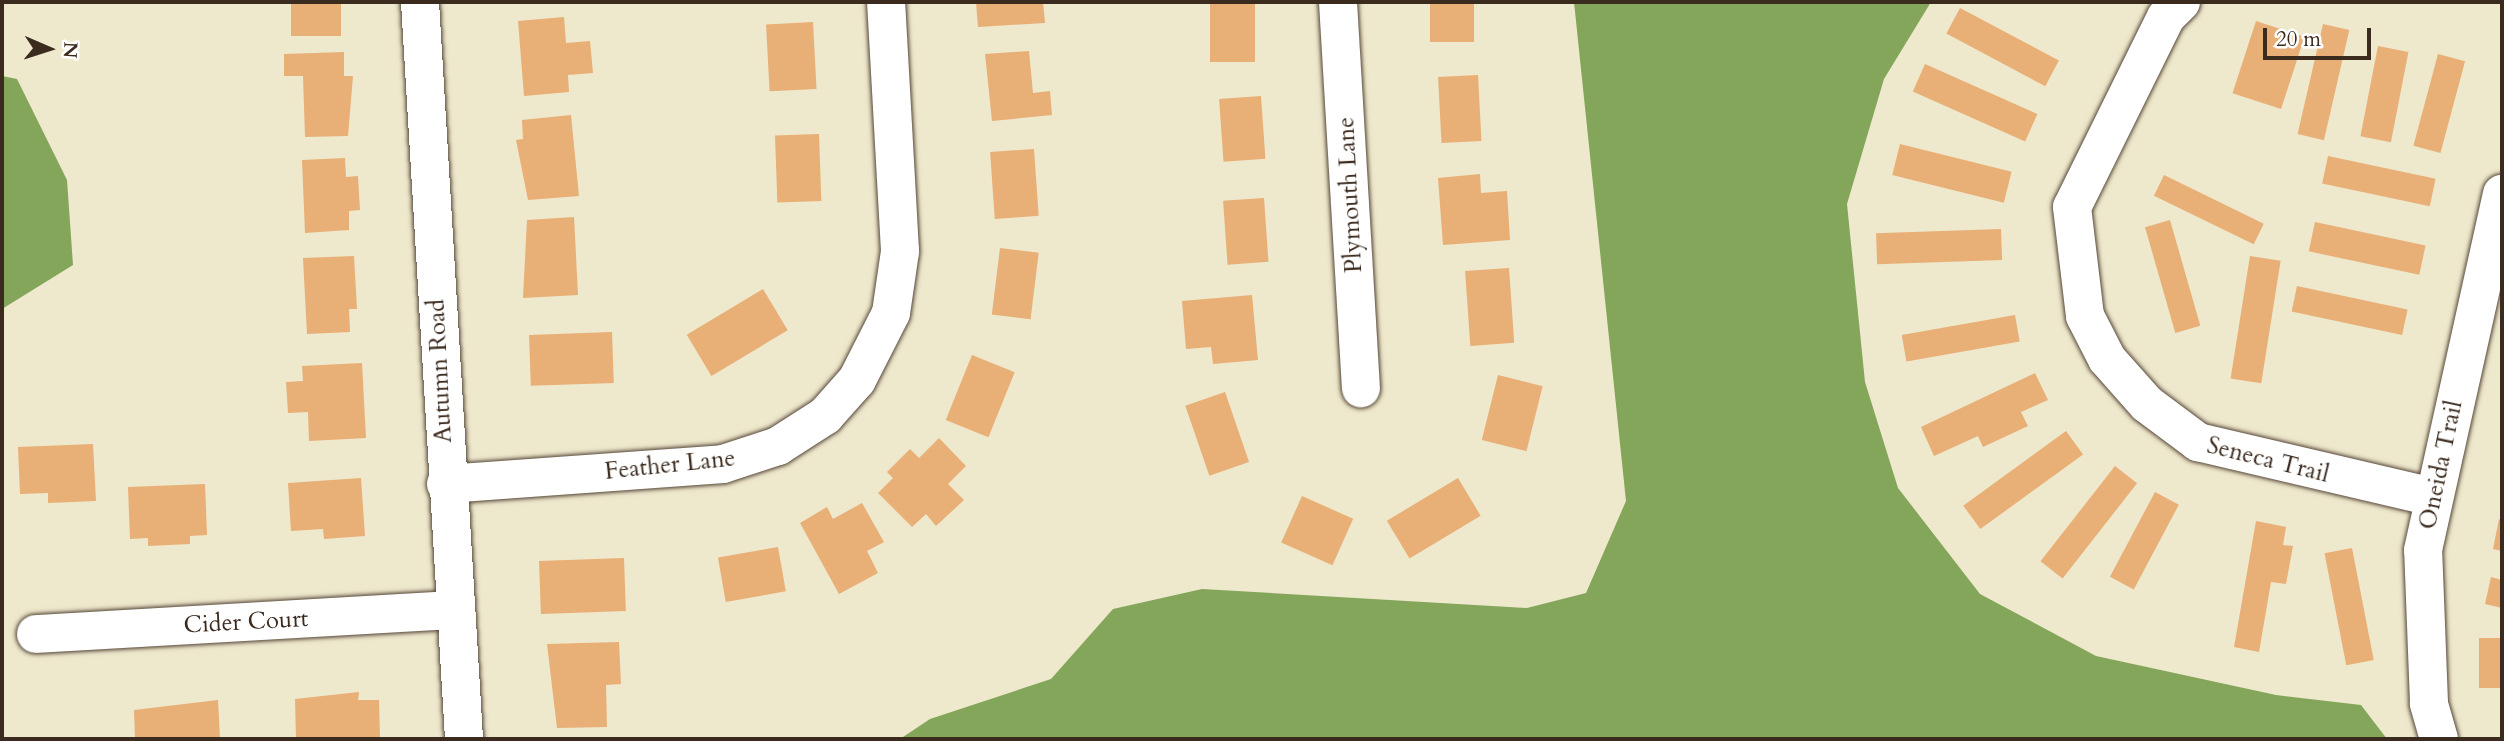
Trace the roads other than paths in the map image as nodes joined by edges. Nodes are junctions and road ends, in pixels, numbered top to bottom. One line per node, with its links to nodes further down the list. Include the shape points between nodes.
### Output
1 (420, 2): 7 (street, Autumn Road)
2 (886, 2): 7 (street, Feather Lane, via 900,251 891,313 857,380 825,416 778,446 723,464)
3 (1338, 2): 6 (street, Plymouth Lane)
4 (2181, 2): 8 (street, Seneca Trail, via 2166,17 2072,207 2085,316 2107,359 2147,404 2197,442)
5 (2502, 194): 8 (street, Oneida Trail)
6 (1361, 388)
7 (446, 484): 9 (street, Autumn Road)
8 (2434, 497): 12 (street, Oneida Trail, via 2421,592 2429,703)
9 (455, 610): 10 (street, Cider Court); 11 (street, Autumn Road)
10 (36, 634)
11 (464, 739)
12 (2439, 739)

